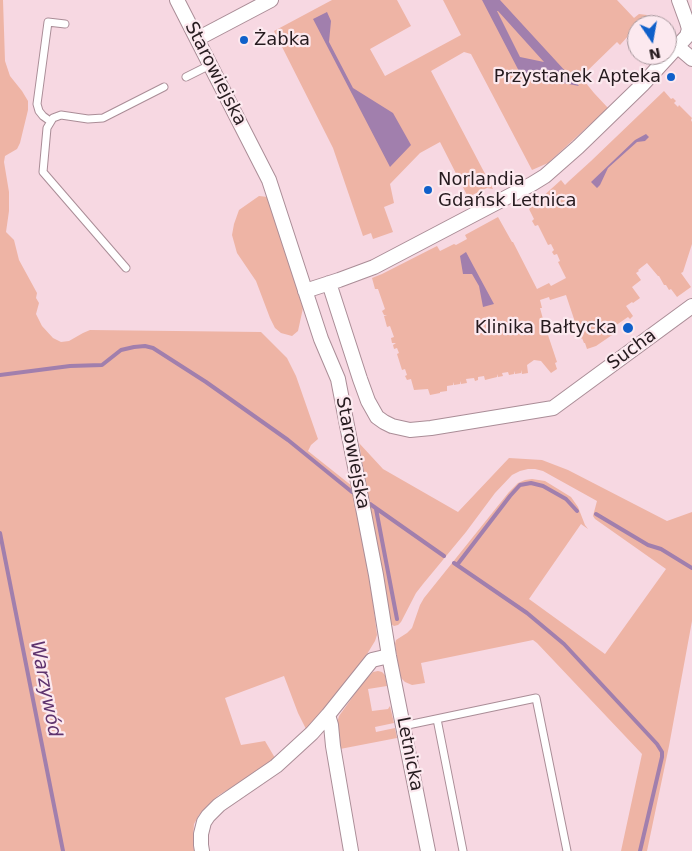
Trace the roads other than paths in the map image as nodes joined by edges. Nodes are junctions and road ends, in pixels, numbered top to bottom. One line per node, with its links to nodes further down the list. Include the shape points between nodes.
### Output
1 (177, 0): 5 (street, Starowiejska)
2 (271, 0): 5 (street)
3 (679, 0): 6 (street, via 689,29)
4 (65, 24): 11 (lane, via 48,22 37,104 43,116)
5 (197, 39): 8 (street, Starowiejska)
6 (678, 47): 7 (street); 13 (street, via 545,176 374,267)
7 (692, 59)
8 (210, 65): 9 (lane); 14 (street, Starowiejska, via 269,180)
9 (186, 77)
10 (164, 87): 11 (lane, via 103,118 61,115)
11 (50, 121): 12 (lane, via 43,172)
12 (126, 268)
13 (329, 283): 14 (street); 16 (street, Starowiejska, via 368,401 378,417 392,426 421,430 546,410)
14 (304, 291): 17 (street, Starowiejska, via 338,379)
15 (692, 306): 16 (street, Sucha)
16 (572, 393)
17 (389, 656): 18 (street, via 372,660); 20 (street, Letnicka)
18 (328, 715): 21 (street, via 276,766 208,816 201,834); 22 (street)
19 (437, 719): 20 (lane); 24 (lane); 25 (lane, via 536,698)
20 (403, 726): 23 (street, Letnicka)
21 (202, 851)
22 (351, 851)
23 (428, 851)
24 (464, 851)
25 (567, 851)

